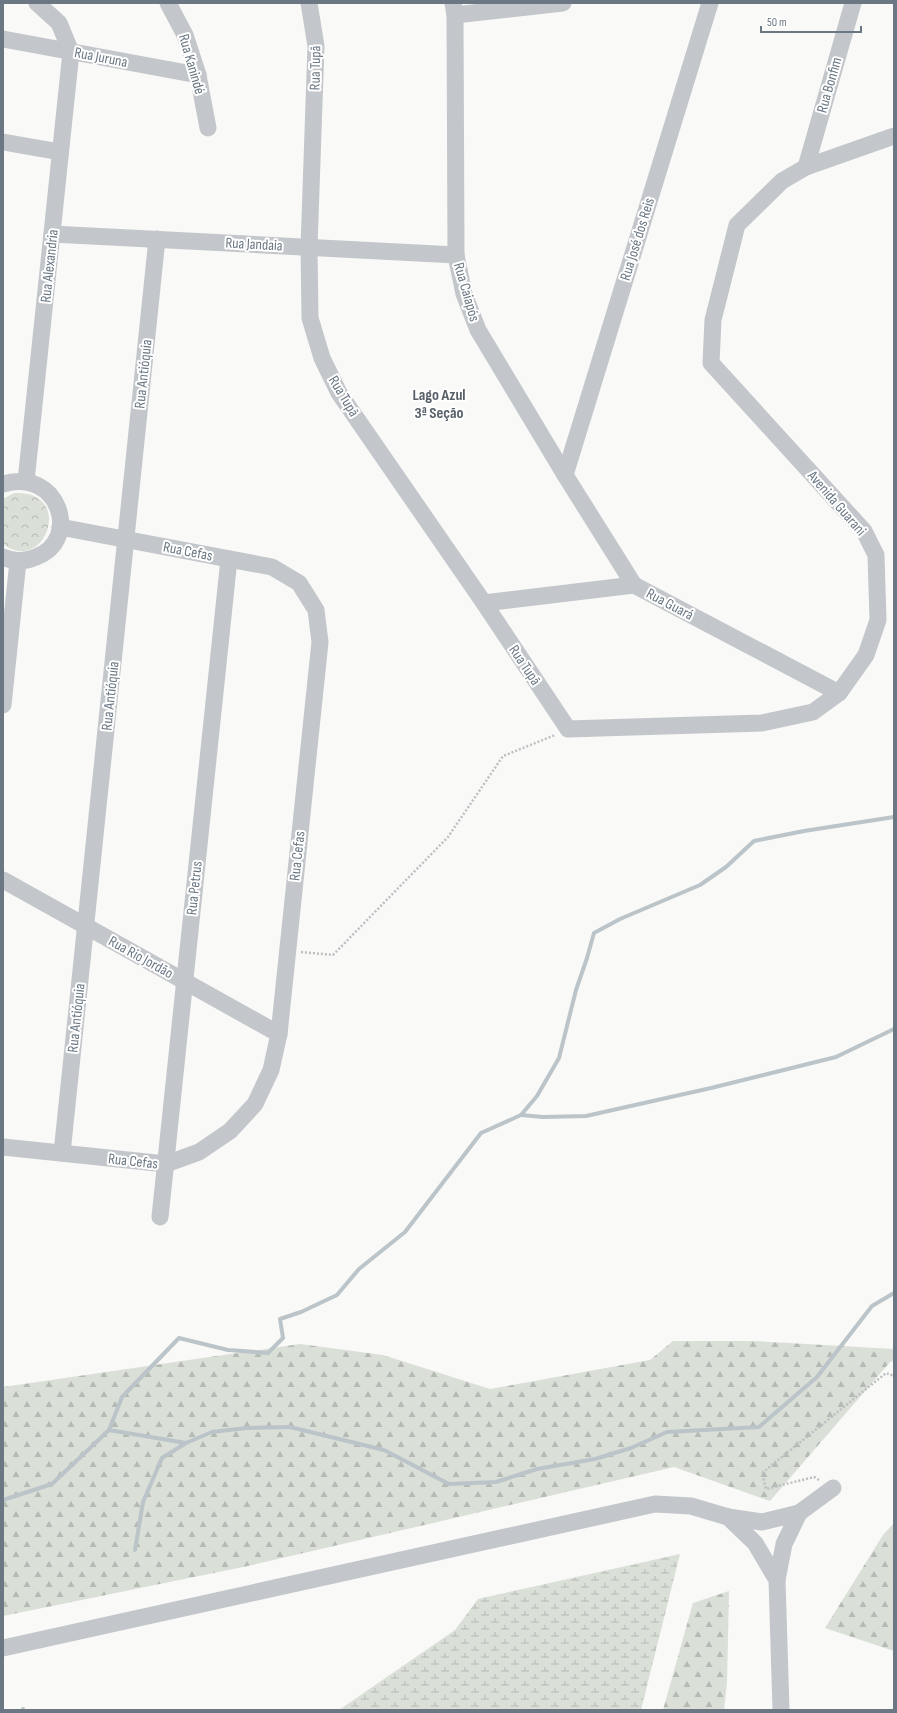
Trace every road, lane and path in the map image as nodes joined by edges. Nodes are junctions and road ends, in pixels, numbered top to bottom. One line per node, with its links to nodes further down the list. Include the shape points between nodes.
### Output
1 (37, 3): 9 (street, via 59,23)
2 (168, 3): 10 (street, Rua Kanindé, via 185,35)
3 (309, 3): 18 (street, Rua Tupã, via 316,46)
4 (710, 3): 20 (street, Rua José dos Reis)
5 (853, 3): 15 (street, Rua Bonfim)
6 (552, 4): 7 (street)
7 (454, 9): 19 (street, Rua Caiapós)
8 (3, 39): 9 (street, Rua Juruna)
9 (71, 52): 10 (street, Rua Juruna); 14 (street, Rua Alexandria)
10 (198, 75): 11 (street, Rua Kanindé)
11 (208, 128)
12 (894, 136): 15 (street, Avenida Guarani)
13 (3, 142): 14 (street)
14 (60, 152): 16 (street, Rua Alexandria)
15 (806, 167): 29 (street, Avenida Guarani, via 782,181 737,225 713,320 711,363 864,531 876,555 878,620 866,655)
16 (52, 234): 17 (street, Rua Jandaia); 21 (street, Rua Alexandria)
17 (158, 239): 18 (street, Rua Jandaia); 24 (street, Rua Antióquia)
18 (309, 247): 19 (street, Rua Jandaia); 28 (street, Rua Tupã, via 310,318 322,358 339,392)
19 (456, 255): 20 (street, Rua Caiapós, via 464,294 478,330)
20 (564, 475): 27 (street, Rua Caiapós)
21 (26, 481): 22 (street, via 14,480); 23 (street, via 49,492 60,515)
22 (3, 484)
23 (60, 528): 24 (street, Rua Cefas); 25 (street, via 50,548 41,556 30,560)
24 (126, 540): 26 (street, Rua Cefas); 33 (street, Rua Antióquia)
25 (10, 559): 30 (street)
26 (229, 559): 34 (street, Rua Cefas, via 272,567 299,583 316,610 320,642); 35 (street, Rua Petrus)
27 (634, 585): 28 (street, Rua Guará); 29 (street, Rua Guará)
28 (484, 603): 31 (street, Rua Tupã)
29 (839, 692): 31 (street, Avenida Guarani, via 813,712 762,722)
30 (3, 705)
31 (568, 729): 34 (path, via 503,756 448,837 333,955)
32 (3, 880): 33 (street, Rua Rio Jordão)
33 (86, 926): 35 (street, Rua Rio Jordão); 38 (street, Rua Antióquia)
34 (287, 951): 36 (street, Rua Cefas)
35 (185, 982): 36 (street, Rua Rio Jordão); 39 (street, Rua Petrus)
36 (279, 1034): 39 (street, Rua Cefas, via 272,1070 255,1104 230,1131 199,1152)
37 (3, 1147): 38 (street, Rua Cefas)
38 (62, 1153): 39 (street, Rua Cefas)
39 (166, 1164): 40 (street, Rua Petrus)
40 (160, 1217)
41 (894, 1376): 42 (path, via 886,1373 762,1473 766,1490 814,1477)
42 (833, 1488): 43 (street)
43 (799, 1513): 44 (street, via 762,1522); 45 (street, via 784,1544)
44 (728, 1517): 45 (street, via 755,1543); 46 (street, via 691,1506 655,1504)
45 (777, 1580): 47 (street)
46 (3, 1648)
47 (781, 1710)

